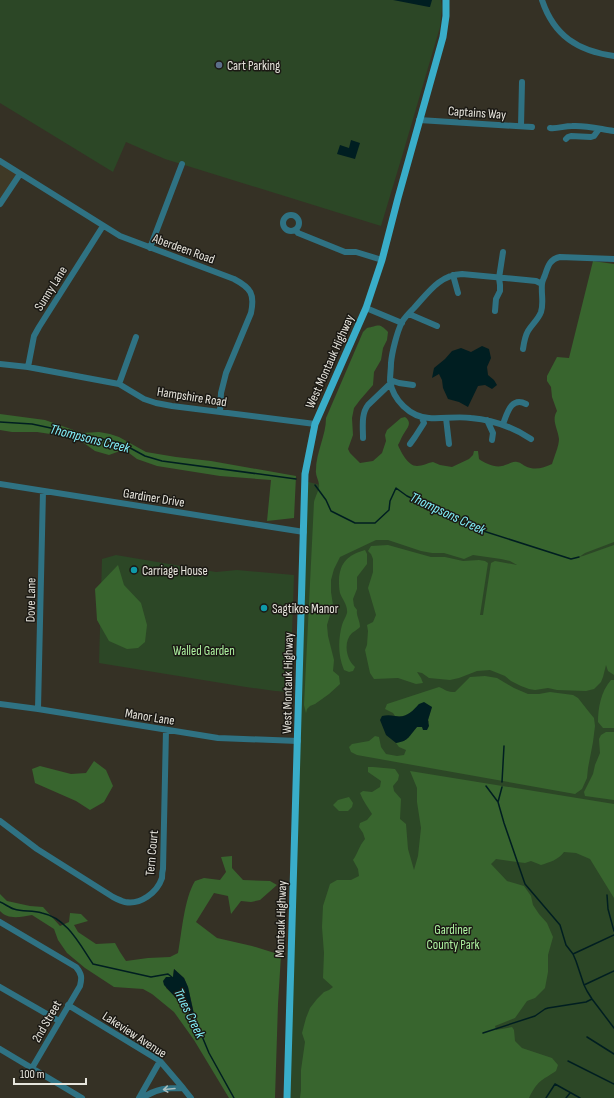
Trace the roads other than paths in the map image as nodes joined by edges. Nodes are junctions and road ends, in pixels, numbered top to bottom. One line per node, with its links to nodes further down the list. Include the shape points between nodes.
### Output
1 (446, 0): 5 (main road, West Montauk Highway, via 443,37)
2 (542, 0): 3 (street, via 553,22 573,43 592,52)
3 (614, 56)
4 (522, 82): 6 (street)
5 (419, 120): 6 (street, Captains Way); 21 (main road, West Montauk Highway)
6 (521, 126): 7 (street, Captains Way)
7 (532, 127)
8 (550, 128): 9 (street, via 573,126)
9 (599, 129): 10 (street); 11 (street, via 591,137 571,136)
10 (614, 131)
11 (566, 139)
12 (0, 161): 14 (street, Aberdeen Road)
13 (182, 164): 18 (street)
14 (20, 174): 15 (street); 16 (street, Aberdeen Road)
15 (0, 204)
16 (103, 226): 18 (street, Aberdeen Road); 34 (street, Sunny Lane, via 34,336)
17 (296, 230): 21 (street, via 345,252 356,252)
18 (150, 248): 39 (street, Aberdeen Road, via 234,279 248,288 252,296 251,313 226,374)
19 (503, 252): 23 (street)
20 (614, 259): 24 (street, via 555,258 547,268)
21 (382, 260): 26 (main road, West Montauk Highway)
22 (454, 275): 23 (street); 25 (street); 28 (street, via 437,284)
23 (500, 278): 24 (street, via 531,280); 27 (street)
24 (542, 284): 32 (street, via 541,313 528,331)
25 (458, 293)
26 (366, 308): 29 (street); 43 (main road, West Montauk Highway)
27 (495, 311)
28 (409, 314): 29 (street); 30 (street)
29 (402, 323): 35 (street, via 392,356)
30 (437, 326)
31 (136, 337): 36 (street)
32 (523, 349)
33 (0, 364): 34 (street, Hampshire Road)
34 (28, 367): 36 (street, Hampshire Road)
35 (390, 381): 37 (street); 40 (street, via 395,395 404,407); 45 (street, via 364,409)
36 (119, 384): 39 (street, Hampshire Road, via 156,403)
37 (413, 385)
38 (526, 404): 44 (street, via 518,401 513,403)
39 (220, 412): 43 (street, Hampshire Road)
40 (422, 418): 41 (street); 48 (street, via 424,422)
41 (446, 418): 42 (street); 49 (street)
42 (487, 420): 44 (street); 47 (street, via 493,433)
43 (315, 424): 52 (main road, West Montauk Highway, via 306,474)
44 (502, 424): 46 (street)
45 (363, 438)
46 (531, 439)
47 (492, 440)
48 (410, 444)
49 (449, 444)
50 (0, 484): 51 (street, Gardiner Drive)
51 (43, 491): 52 (street, Gardiner Drive); 54 (street, Dove Lane)
52 (304, 532): 56 (main road, West Montauk Highway)
53 (0, 704): 54 (street, Manor Lane)
54 (38, 709): 55 (street, Manor Lane)
55 (166, 730): 56 (street, Manor Lane, via 218,738); 57 (street, Tern Court, via 162,879 152,894 145,898 136,902 125,902 113,897 37,849)
56 (298, 741): 70 (main road, Montauk Highway)
57 (0, 821)
58 (0, 922): 60 (street, 2nd Street, via 76,967 81,973 80,986)
59 (0, 987): 61 (street)
60 (68, 1005): 61 (street, 2nd Street); 63 (street, Lakeview Avenue)
61 (59, 1021): 64 (street, 2nd Street)
62 (0, 1049): 64 (street)
63 (160, 1061): 65 (street, Lakeview Avenue); 67 (street)
64 (32, 1068): 66 (street)
65 (183, 1088): 68 (street, one-way to 68, via 165,1088); 69 (street, Lakeview Avenue)
66 (82, 1098)
67 (139, 1098)
68 (143, 1098)
69 (191, 1098)
70 (287, 1098)

